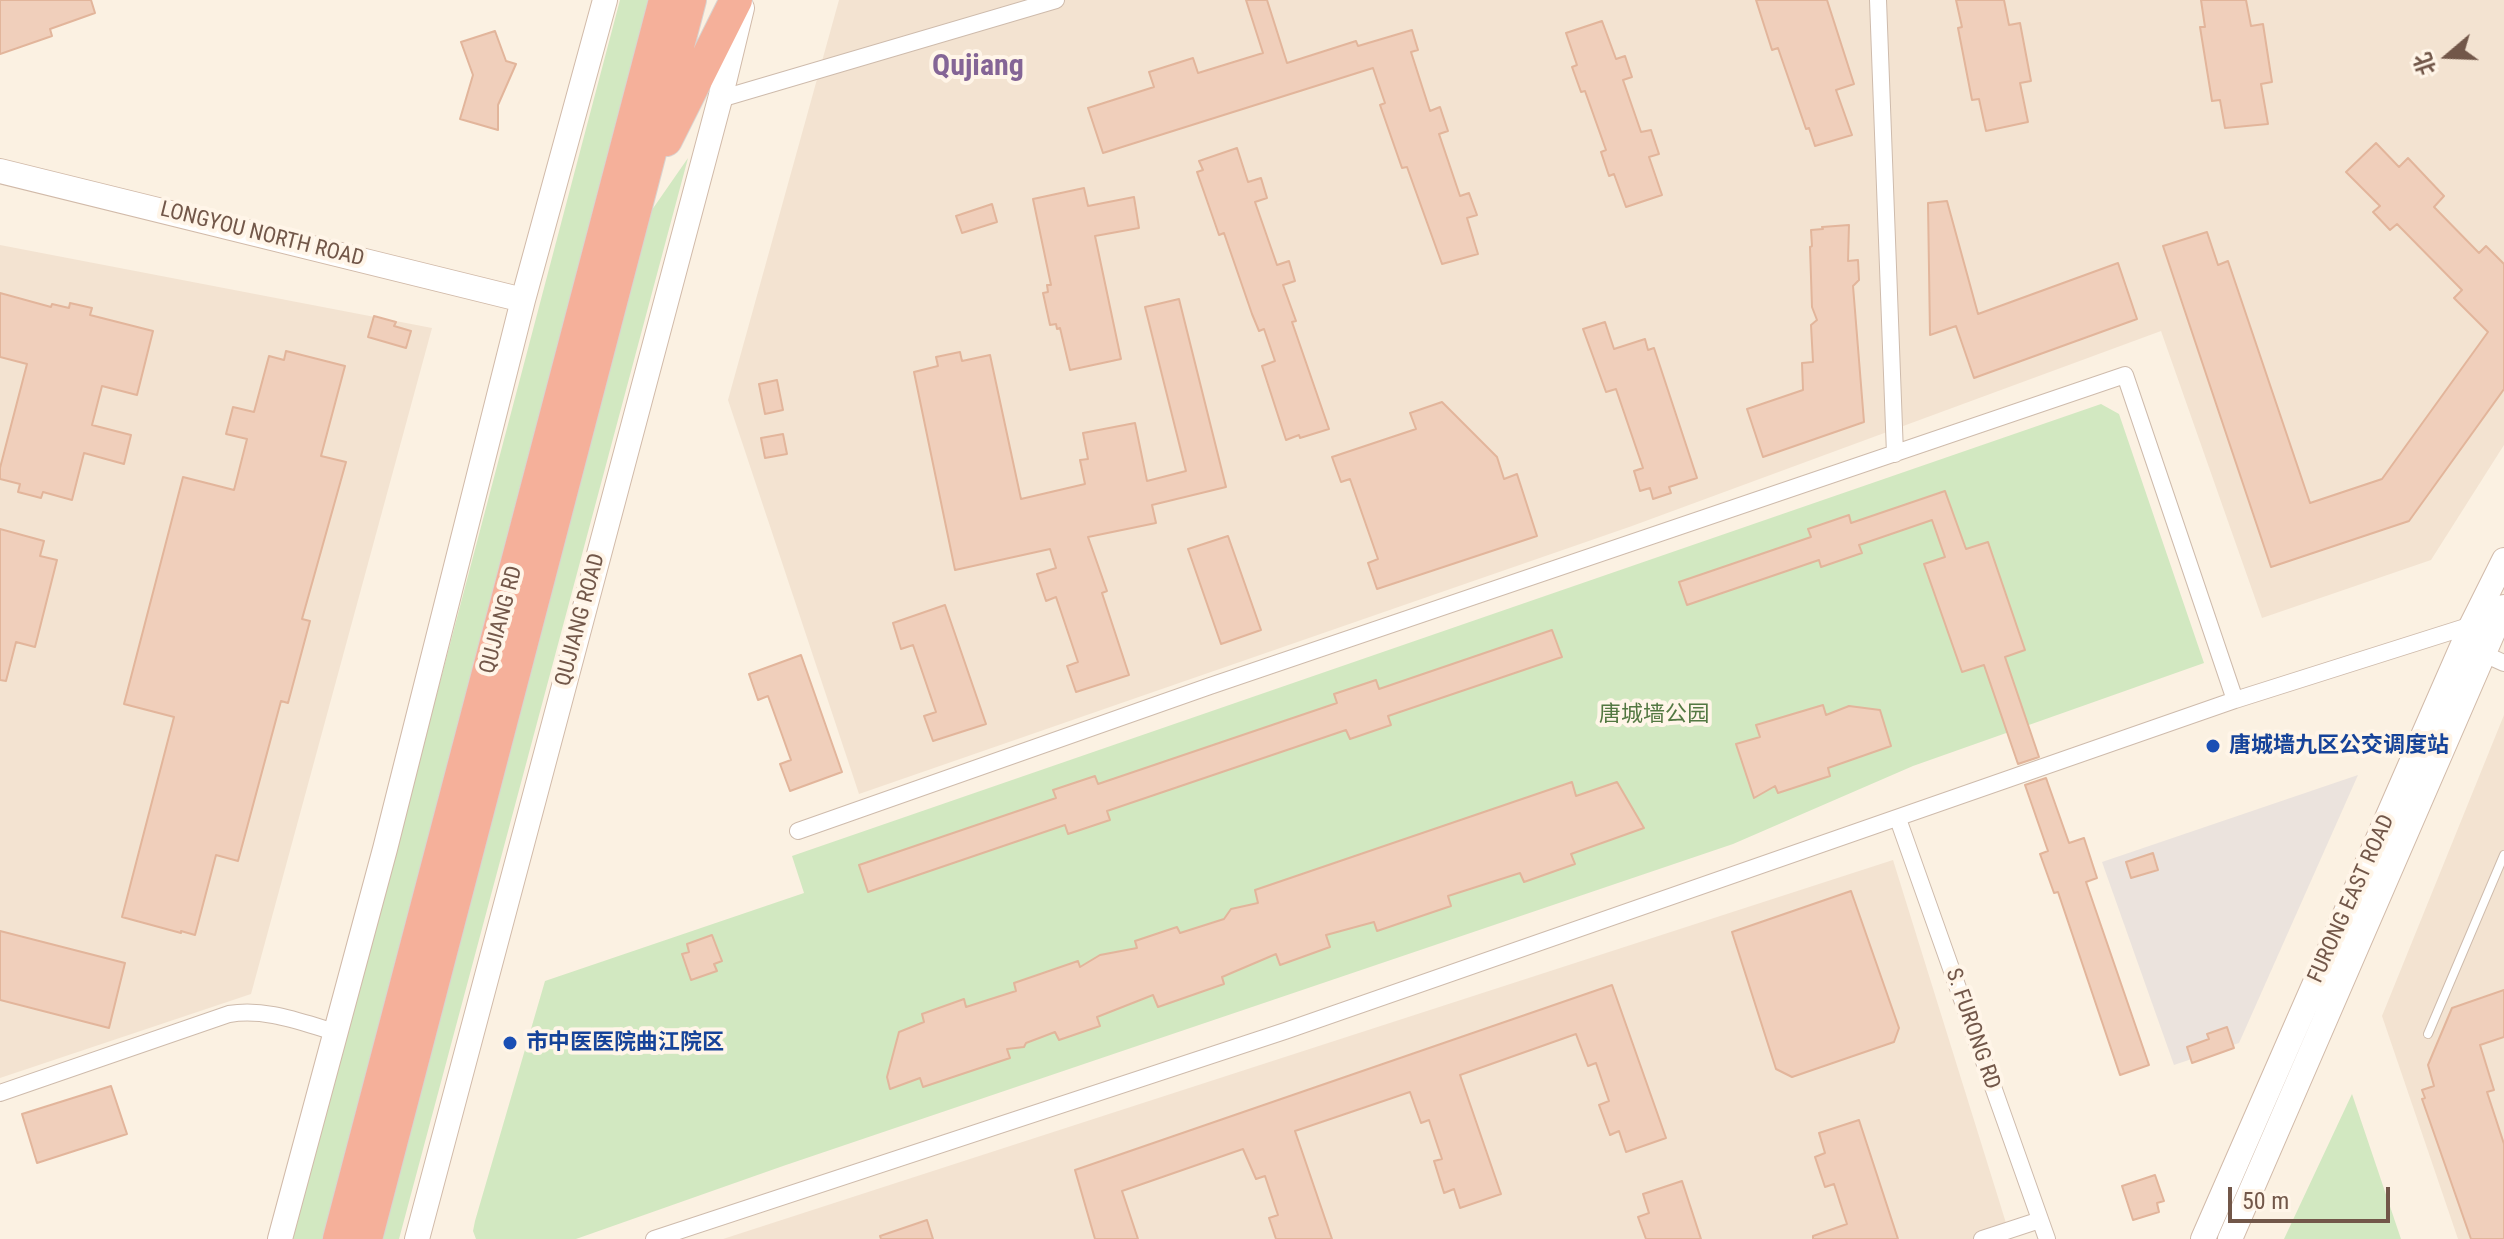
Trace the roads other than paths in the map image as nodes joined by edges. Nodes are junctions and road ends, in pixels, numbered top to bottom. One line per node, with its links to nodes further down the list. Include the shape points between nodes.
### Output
1 (605, 0): 11 (main road)
2 (665, 0): 26 (highway, QUJIANG RD)
3 (690, 0): 10 (highway, QUJIANG RD)
4 (736, 0): 10 (highway)
5 (744, 0): 8 (main road, QUJIANG ROAD)
6 (1056, 0): 8 (street)
7 (1878, 0): 12 (street)
8 (720, 99): 28 (main road, QUJIANG ROAD)
9 (0, 171): 11 (main road, LONGYOU NORTH ROAD)
10 (635, 203): 27 (highway, QUJIANG RD)
11 (523, 300): 21 (main road)
12 (1895, 454): 17 (street, via 2125,375); 19 (street)
13 (2504, 560): 15 (main road, FURONG EAST ROAD)
14 (2503, 609): 15 (street); 16 (main road, FURONG EAST ROAD)
15 (2471, 626): 17 (street); 32 (main road, FURONG EAST ROAD)
16 (2494, 658): 33 (main road, FURONG EAST ROAD)
17 (2235, 700): 18 (street)
18 (1898, 819): 24 (street, S. FURONG RD); 29 (street, via 1285,1031)
19 (798, 831)
20 (2504, 855): 22 (lane)
21 (335, 1032): 23 (street, via 270,1013 229,1014); 25 (main road)
22 (2428, 1034)
23 (0, 1093)
24 (2040, 1220): 30 (street); 31 (street, S. FURONG RD)
25 (280, 1239)
26 (339, 1239)
27 (366, 1239)
28 (417, 1239)
29 (654, 1239)
30 (1982, 1239)
31 (2047, 1239)
32 (2203, 1239)
33 (2230, 1239)

